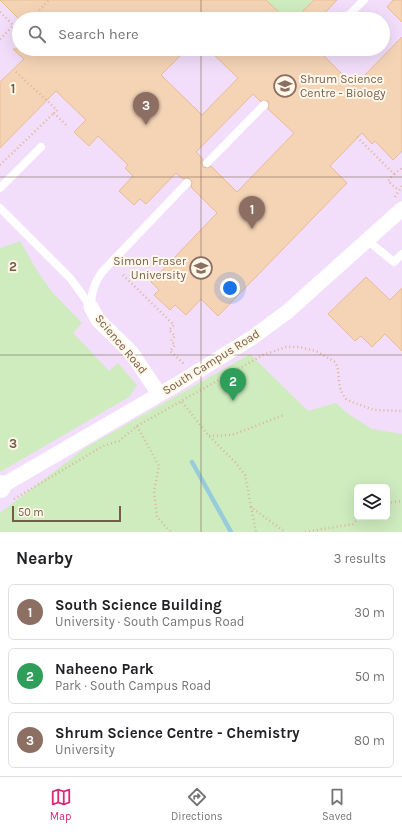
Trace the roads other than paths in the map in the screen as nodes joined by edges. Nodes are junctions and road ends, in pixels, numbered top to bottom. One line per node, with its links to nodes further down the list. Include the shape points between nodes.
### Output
1 (364, 0): 2 (lane)
2 (352, 12)
3 (264, 105): 5 (lane)
4 (41, 147): 7 (lane)
5 (207, 163)
6 (187, 183): 12 (lane, Science Road, via 102,272 91,296)
7 (0, 188)
8 (0, 208): 12 (lane, via 71,279)
9 (402, 210): 10 (street, South Campus Road)
10 (368, 241): 11 (lane, via 394,262); 13 (street, South Campus Road, via 287,312 253,337)
11 (402, 254)
12 (91, 307): 13 (street, Science Road, via 98,320 131,352)
13 (159, 394): 14 (street, South Campus Road)
14 (2, 491)

